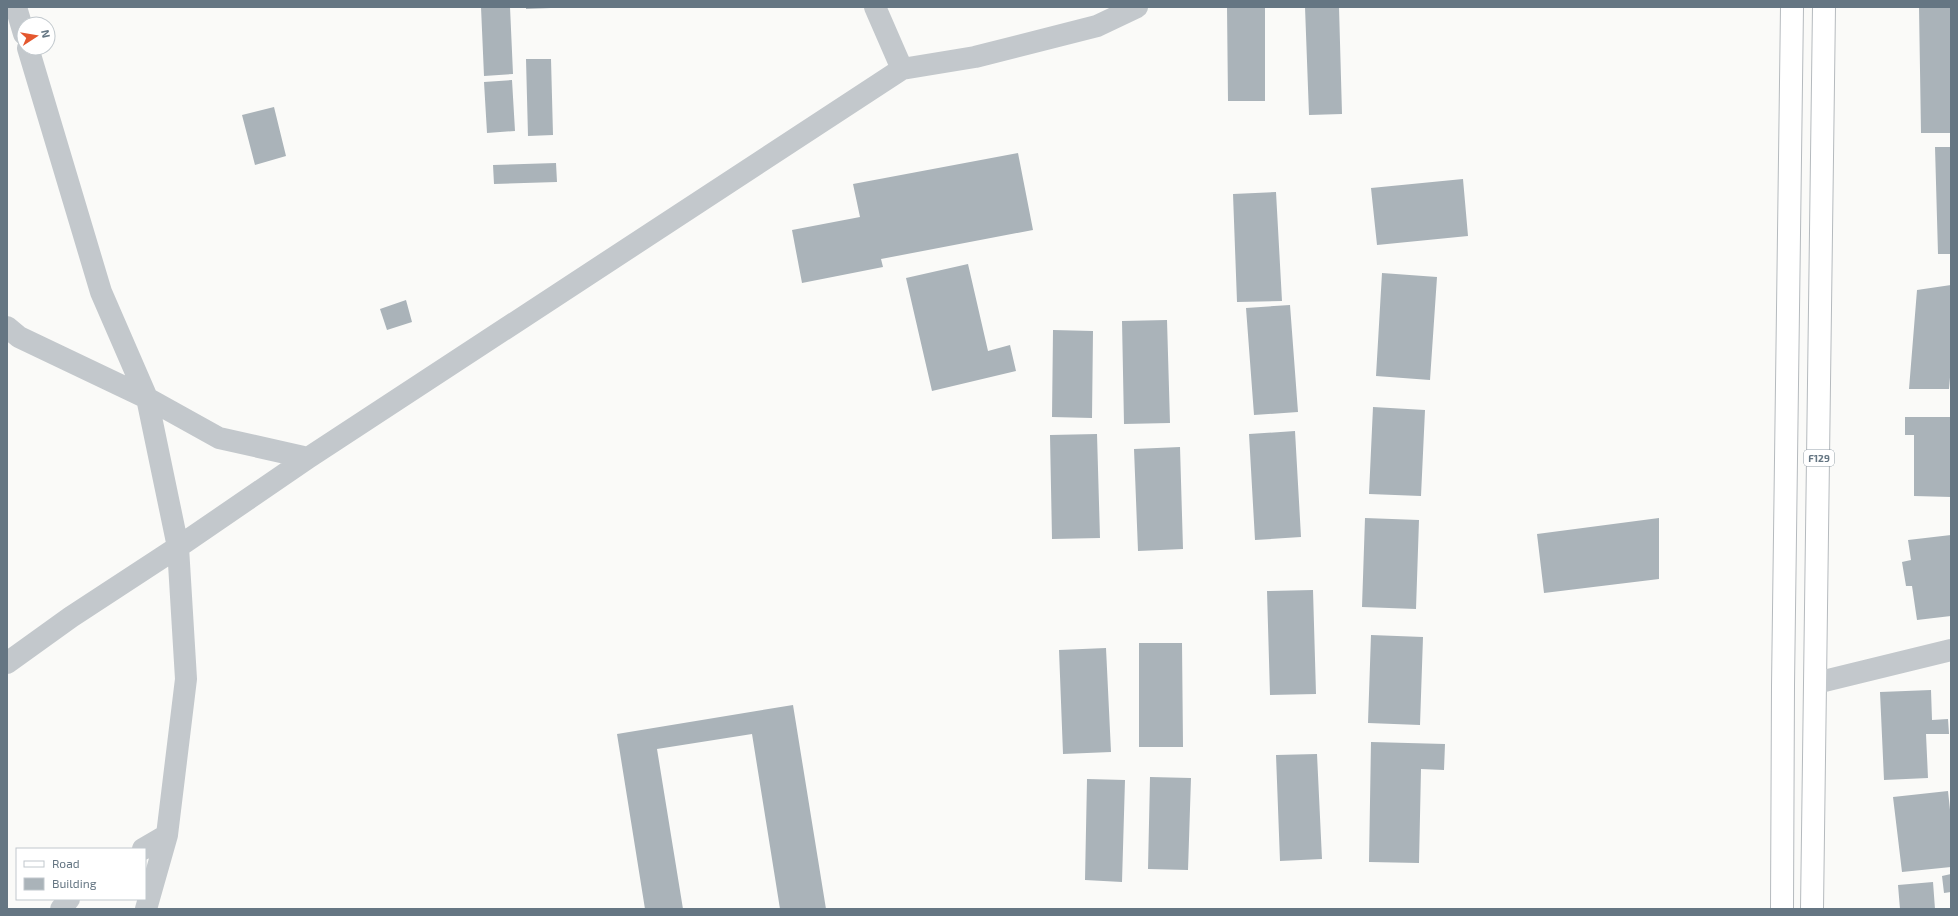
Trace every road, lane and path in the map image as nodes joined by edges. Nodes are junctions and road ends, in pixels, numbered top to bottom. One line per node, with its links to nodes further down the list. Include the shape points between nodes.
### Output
1 (875, 7): 6 (street)
2 (1137, 7): 6 (street, via 1097,26 975,57)
3 (1792, 7): 19 (main road)
4 (1824, 7): 13 (main road, F129)
5 (30, 56): 8 (street, via 101,292)
6 (902, 69): 9 (street)
7 (7, 327): 8 (street, via 19,337)
8 (147, 398): 9 (street, via 219,438); 10 (street)
9 (308, 458): 10 (street)
10 (178, 546): 12 (street, via 71,616); 14 (street, via 186,679)
11 (1951, 650): 13 (street)
12 (7, 663)
13 (1816, 683): 20 (main road, F129)
14 (167, 835): 15 (street); 18 (street)
15 (144, 848)
16 (68, 900): 17 (street)
17 (61, 909)
18 (146, 909)
19 (1782, 909)
20 (1812, 909)

